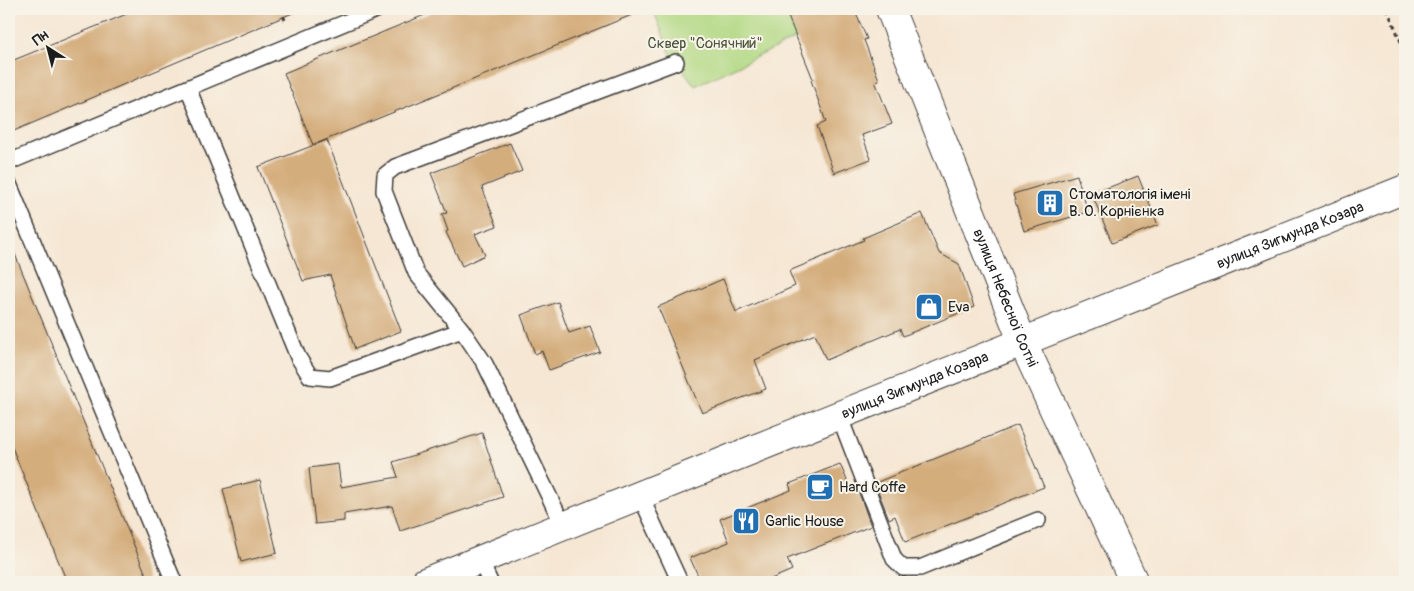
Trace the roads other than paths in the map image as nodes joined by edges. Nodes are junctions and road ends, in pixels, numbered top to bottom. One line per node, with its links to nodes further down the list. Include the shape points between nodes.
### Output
1 (378, 9): 4 (lane)
2 (890, 9): 9 (street, вулиця Небесної Сотні)
3 (676, 62): 8 (lane, via 395,167 384,175 384,190 416,273)
4 (188, 88): 5 (lane); 8 (lane, via 298,357 310,376 330,378)
5 (9, 162)
6 (9, 184): 15 (lane)
7 (1405, 189): 9 (street, вулиця Зигмунда Козара)
8 (462, 330): 13 (lane, via 485,364)
9 (1023, 343): 10 (street, вулиця Зигмунда Козара); 18 (street, вулиця Небесної Сотні)
10 (839, 415): 11 (street, вулиця Зигмунда Козара); 12 (lane, via 894,559 903,568 920,568)
11 (640, 495): 13 (street, вулиця Зигмунда Козара); 17 (lane)
12 (1038, 520)
13 (563, 525): 14 (street, вулиця Зигмунда Козара)
14 (485, 571): 16 (street, вулиця Зигмунда Козара)
15 (174, 582)
16 (425, 582)
17 (680, 582)
18 (1134, 582)

